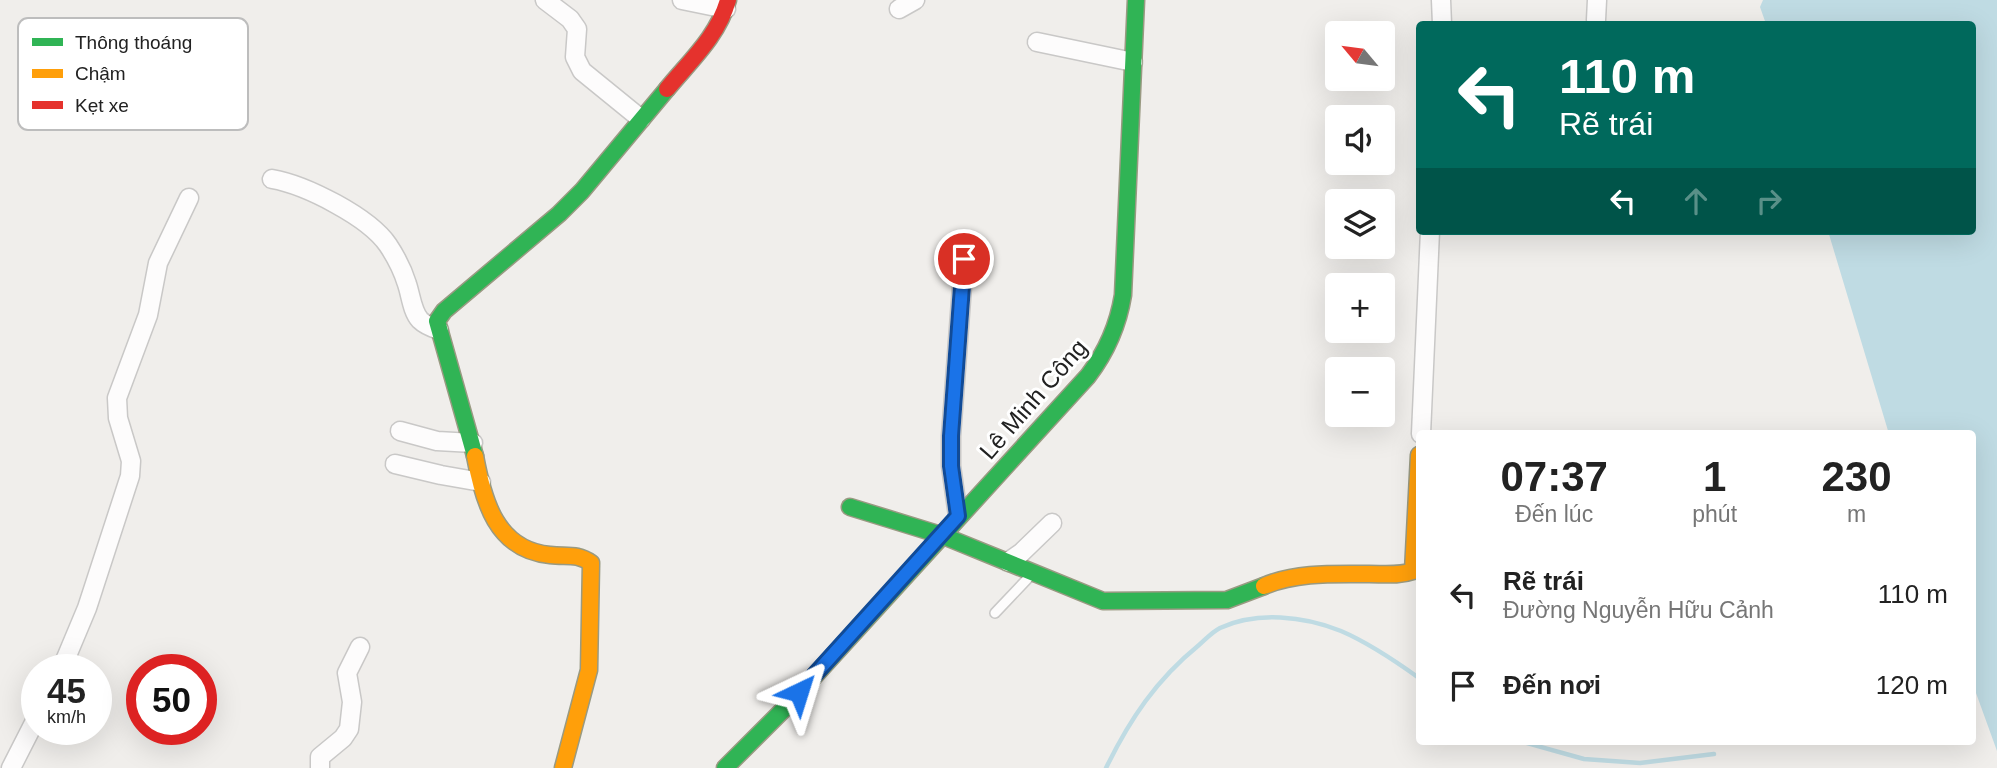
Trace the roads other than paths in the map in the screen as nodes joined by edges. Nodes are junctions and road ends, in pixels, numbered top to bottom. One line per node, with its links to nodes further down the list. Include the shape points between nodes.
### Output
1 (545, 0): 13 (street, via 577,29 575,57 582,71)
2 (682, 0): 7 (street)
3 (915, 0): 8 (street)
4 (1136, 0): 12 (street, Lê Minh Công)
5 (1441, 0): 10 (street)
6 (1597, 0): 9 (street)
7 (727, 4): 13 (street, via 714,33)
8 (899, 9)
9 (1595, 20)
10 (1441, 21)
11 (1037, 42): 12 (street)
12 (1133, 62): 25 (street, Lê Minh Công, via 1123,295 1114,337 1088,376)
13 (641, 119): 18 (street, via 568,206 444,311 437,321)
14 (272, 179): 18 (street, via 316,193 377,232 402,270 415,313)
15 (189, 198): 33 (street, via 158,263 148,315 117,398 130,476)
16 (1430, 235): 19 (street)
17 (964, 259): 25 (street, via 951,436)
18 (439, 330): 21 (street)
19 (1421, 430)
20 (400, 431): 21 (street)
21 (473, 443): 23 (street)
22 (396, 464): 23 (street)
23 (481, 482): 37 (street, via 496,524 508,536 541,553 580,555 591,563 589,670)
24 (850, 507): 28 (street)
25 (958, 516): 28 (street, Lê Minh Công)
26 (1416, 516): 30 (street, via 1413,570 1283,579 1227,600 1116,602 1092,598)
27 (1052, 523): 29 (street)
28 (941, 535): 29 (street); 38 (street, Lê Minh Công)
29 (1008, 562): 30 (street)
30 (1034, 571): 31 (lane)
31 (995, 613)
32 (360, 647): 36 (street, via 347,673 351,724 343,738 320,757)
33 (68, 654)
34 (23, 745): 35 (street)
35 (11, 768)
36 (320, 768)
37 (563, 768)
38 (725, 768)

